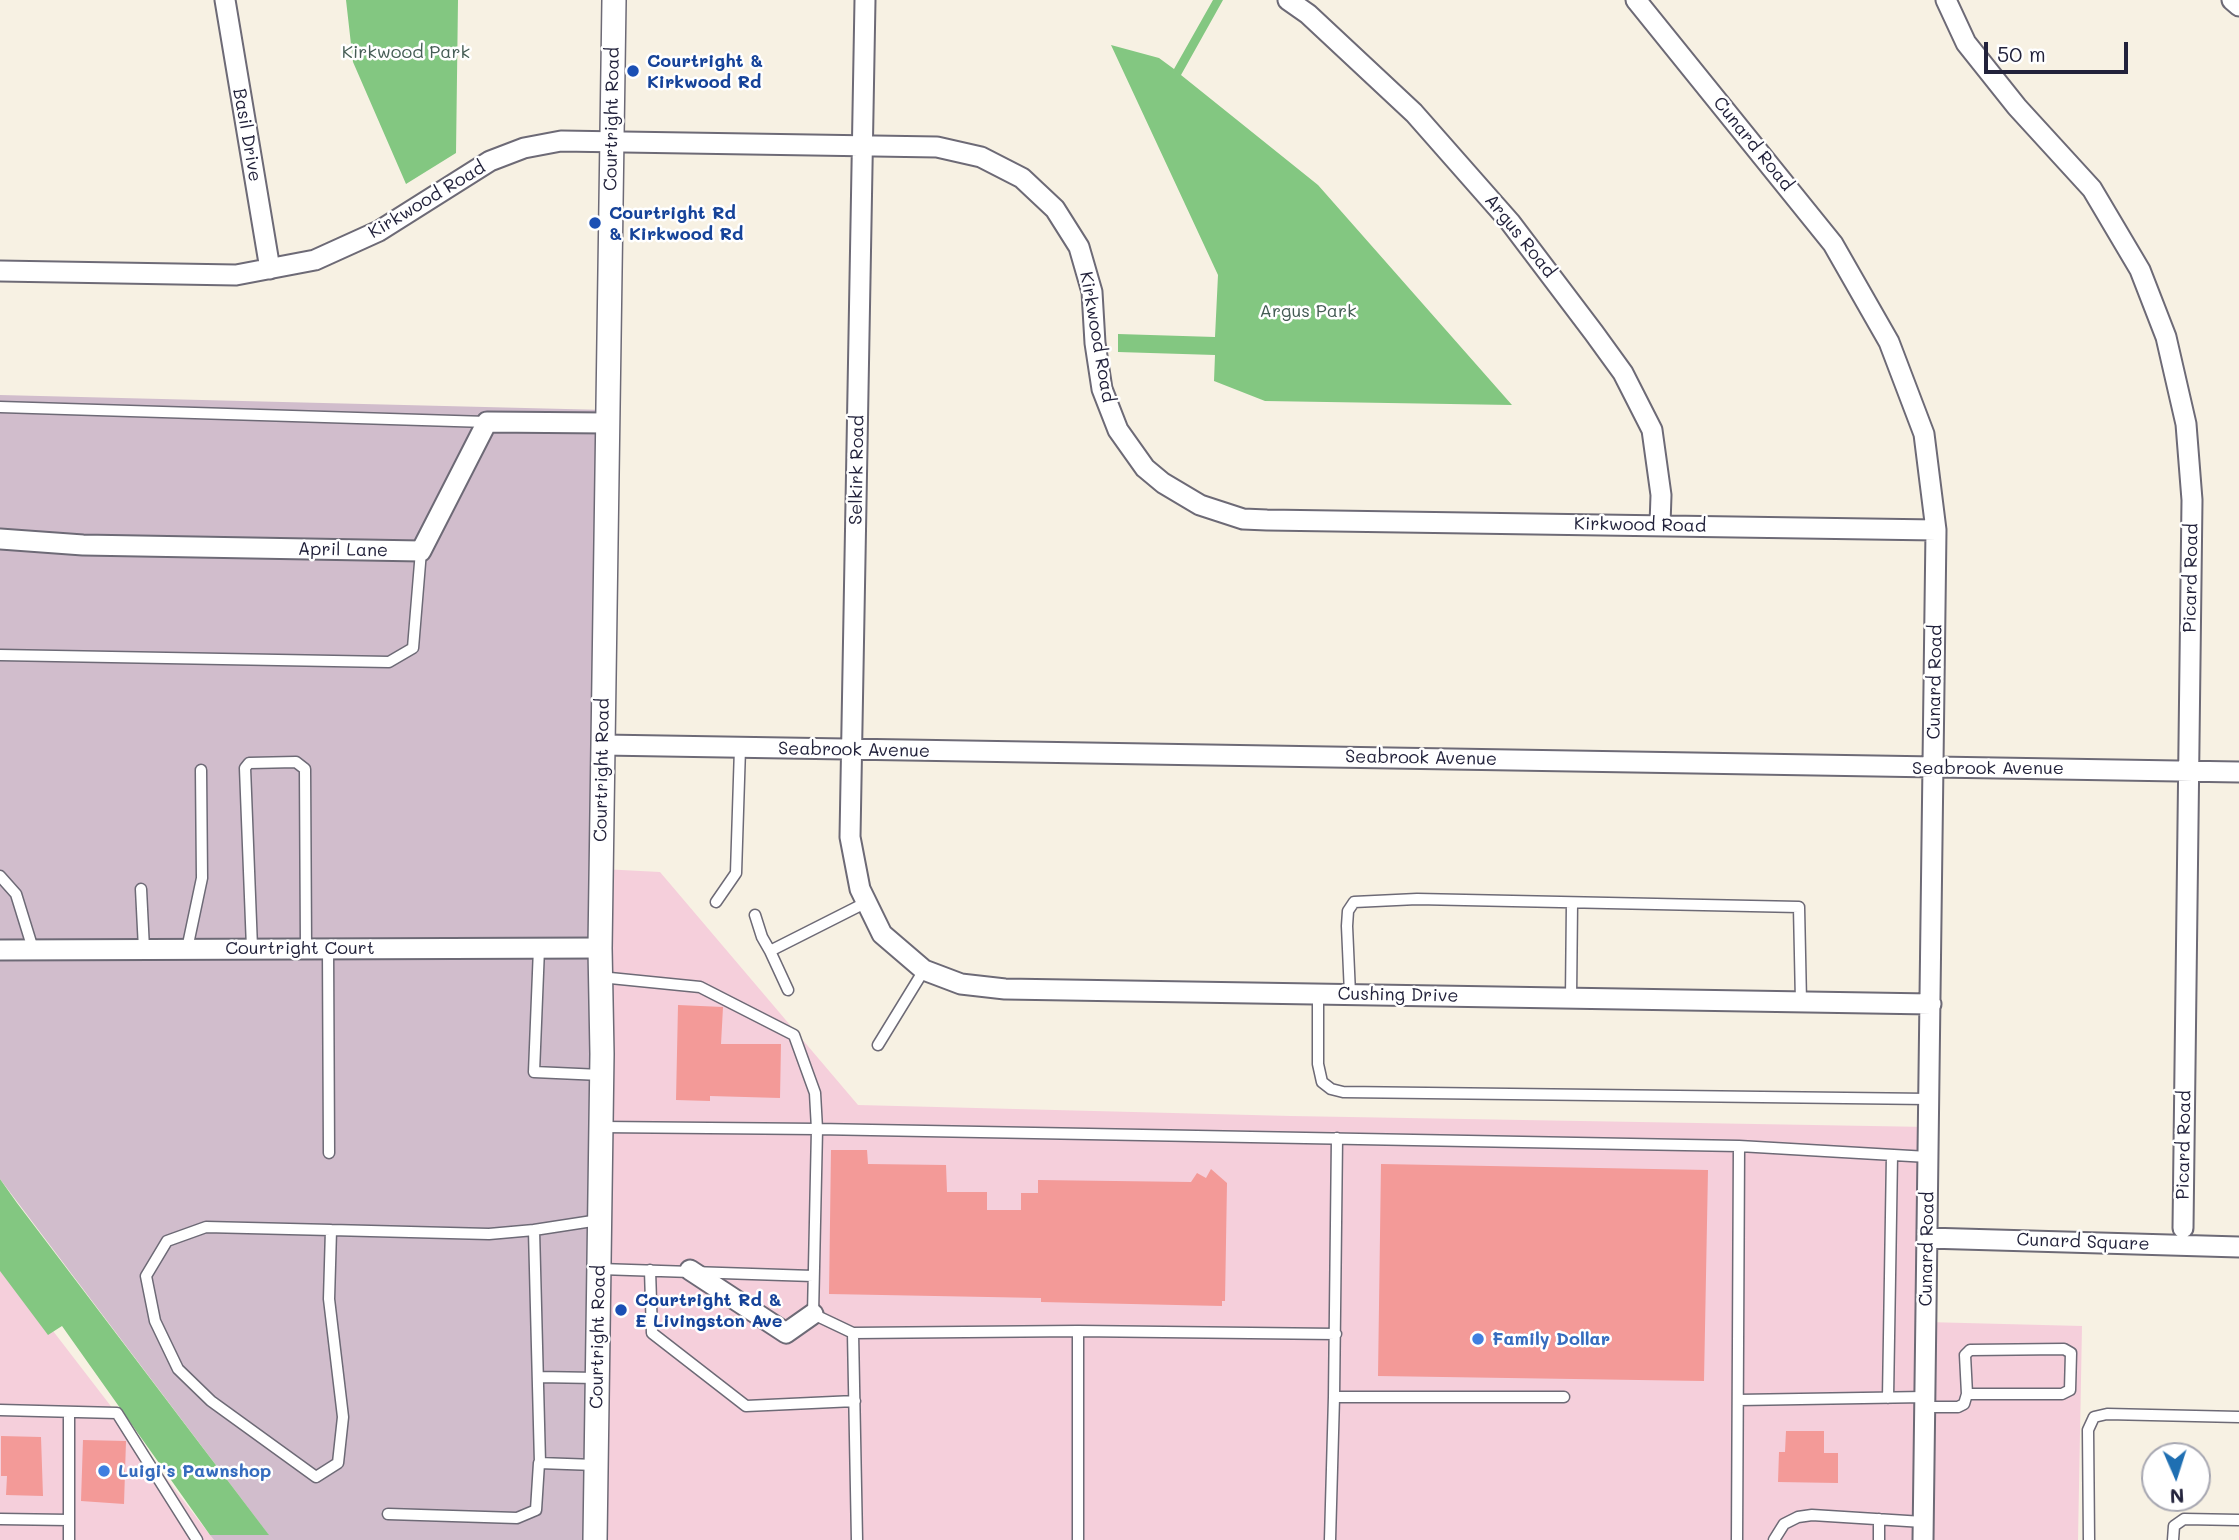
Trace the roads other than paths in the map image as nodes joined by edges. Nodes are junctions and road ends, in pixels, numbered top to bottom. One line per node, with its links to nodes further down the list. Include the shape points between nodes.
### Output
1 (225, 0): 11 (street, Basil Drive)
2 (614, 0): 9 (street, Courtright Road)
3 (865, 0): 10 (street, Selkirk Road)
4 (1288, 0): 16 (street, Argus Road, via 1308,13 1414,113 1510,222 1623,373 1652,430 1661,495)
5 (1636, 0): 17 (street, Cunard Road, via 1833,244 1889,342 1924,434)
6 (1946, 0): 26 (street, Picard Road, via 1966,43 2092,189 2140,270 2166,337 2186,424 2192,499)
7 (2232, 0): 8 (street)
8 (2239, 6)
9 (612, 141): 10 (street, Kirkwood Road); 11 (street, Kirkwood Road, via 561,141 524,148 490,161 357,242 314,260); 15 (street, Courtright Road)
10 (861, 144): 16 (street, Kirkwood Road, via 937,147 981,158 1021,178 1055,209 1079,247 1093,292 1102,389 1118,430 1145,468 1200,505 1243,519); 23 (street, Selkirk Road)
11 (270, 269): 12 (street, Kirkwood Road, via 236,275)
12 (0, 271)
13 (0, 407): 14 (lane)
14 (487, 422): 15 (street); 19 (street)
15 (607, 423): 21 (street, Courtright Road)
16 (1660, 526): 17 (street, Kirkwood Road)
17 (1937, 530): 24 (street, Cunard Road)
18 (0, 539): 19 (street, April Lane, via 83,545)
19 (421, 551): 20 (lane, via 413,648 390,662)
20 (0, 655)
21 (603, 746): 22 (street, Seabrook Avenue); 39 (street, Courtright Road)
22 (740, 748): 23 (street, Seabrook Avenue); 30 (lane, via 736,873)
23 (851, 750): 24 (street, Seabrook Avenue); 31 (street, Selkirk Road, via 850,837)
24 (1934, 768): 26 (street, Seabrook Avenue); 52 (street, Cunard Road)
25 (201, 770): 42 (lane, via 202,878)
26 (2188, 771): 27 (street, Seabrook Avenue); 64 (street, Picard Road)
27 (2239, 772)
28 (0, 876): 40 (lane, via 16,894)
29 (141, 888): 41 (lane)
30 (716, 902)
31 (867, 902): 34 (street, Selkirk Road); 44 (lane)
32 (1572, 903): 49 (lane, via 1354,902 1347,926); 50 (lane); 51 (lane, via 1799,907)
33 (755, 915): 44 (lane)
34 (882, 934): 45 (street, Cushing Drive)
35 (251, 948): 36 (street, Courtright Court); 36 (lane, via 244,768 249,763 296,762 303,766); 42 (street, Courtright Court)
36 (306, 948): 37 (street, Courtright Court)
37 (328, 948): 38 (street, Courtright Court); 60 (lane)
38 (538, 948): 39 (street, Courtright Court); 54 (lane, via 534,1072)
39 (600, 948): 46 (street, Courtright Road)
40 (33, 949): 41 (street, Courtright Court); 43 (street, Courtright Court)
41 (144, 949): 42 (street, Courtright Court)
42 (187, 949)
43 (0, 950)
44 (770, 951): 47 (lane)
45 (924, 970): 48 (street, Cushing Drive, via 961,984 1004,989); 53 (lane)
46 (600, 977): 54 (street, Courtright Road); 57 (lane, via 700,987 794,1035 815,1093)
47 (788, 990)
48 (1318, 994): 49 (street, Cushing Drive); 55 (lane, via 1322,1082 1343,1092)
49 (1350, 994): 50 (street, Cushing Drive)
50 (1571, 998): 51 (street, Cushing Drive)
51 (1801, 1002): 52 (street, Cushing Drive)
52 (1931, 1004): 55 (street, Cunard Road)
53 (878, 1045)
54 (602, 1075): 56 (street, Courtright Road)
55 (1929, 1099): 62 (street, Cunard Road)
56 (601, 1127): 57 (lane); 63 (street, Courtright Road)
57 (817, 1129): 58 (lane); 72 (lane)
58 (1337, 1138): 59 (lane); 76 (lane)
59 (1739, 1146): 61 (lane); 84 (lane)
60 (329, 1153)
61 (1892, 1155): 62 (lane); 82 (lane)
62 (1928, 1157): 67 (street, Cunard Road)
63 (599, 1220): 66 (lane); 69 (street, Courtright Road)
64 (2183, 1228)
65 (331, 1230): 65 (lane, via 206,1227 167,1241 146,1276 155,1321 178,1369 211,1401 316,1477 338,1463 343,1417 329,1300); 66 (lane, via 489,1234)
66 (534, 1230): 77 (lane)
67 (1927, 1238): 68 (street, Cunard Square); 85 (street, Cunard Road)
68 (2239, 1247)
69 (598, 1269): 70 (lane); 78 (street, Courtright Road)
70 (650, 1270): 71 (lane); 83 (lane, via 652,1333 746,1406)
71 (690, 1270): 72 (lane); 73 (street, via 786,1333)
72 (813, 1276): 73 (lane)
73 (813, 1314): 75 (lane)
74 (1078, 1331): 75 (lane); 76 (lane); 101 (lane)
75 (853, 1333): 83 (lane)
76 (1336, 1334): 80 (lane)
77 (538, 1377): 78 (lane); 89 (lane)
78 (597, 1378): 90 (street, Courtright Road)
79 (1966, 1394): 79 (lane, via 2062,1394 2070,1390 2071,1353 2064,1349 1970,1350 1965,1355); 85 (lane, via 1964,1404 1958,1407)
80 (1334, 1397): 81 (lane); 102 (lane)
81 (1564, 1397)
82 (1888, 1398): 84 (lane); 85 (lane)
83 (855, 1401): 100 (lane)
84 (1738, 1401): 103 (lane)
85 (1925, 1402): 96 (street, Cunard Road)
86 (0, 1410): 87 (lane)
87 (69, 1412): 94 (lane); 98 (lane, via 117,1413)
88 (2239, 1417): 106 (lane, via 2094,1417 2088,1430)
89 (540, 1463): 90 (lane); 91 (lane, via 536,1510 517,1518)
90 (596, 1465): 99 (street, Courtright Road)
91 (388, 1514)
92 (0, 1519): 94 (lane)
93 (1879, 1519): 96 (lane); 104 (lane, via 1798,1517 1784,1524); 105 (lane)
94 (69, 1520): 97 (lane)
95 (2239, 1520): 107 (lane, via 2184,1519 2174,1525)
96 (1923, 1531)
97 (69, 1540)
98 (197, 1540)
99 (595, 1540)
100 (857, 1540)
101 (1078, 1540)
102 (1330, 1540)
103 (1737, 1540)
104 (1774, 1540)
105 (1879, 1540)
106 (2089, 1540)
107 (2173, 1540)

